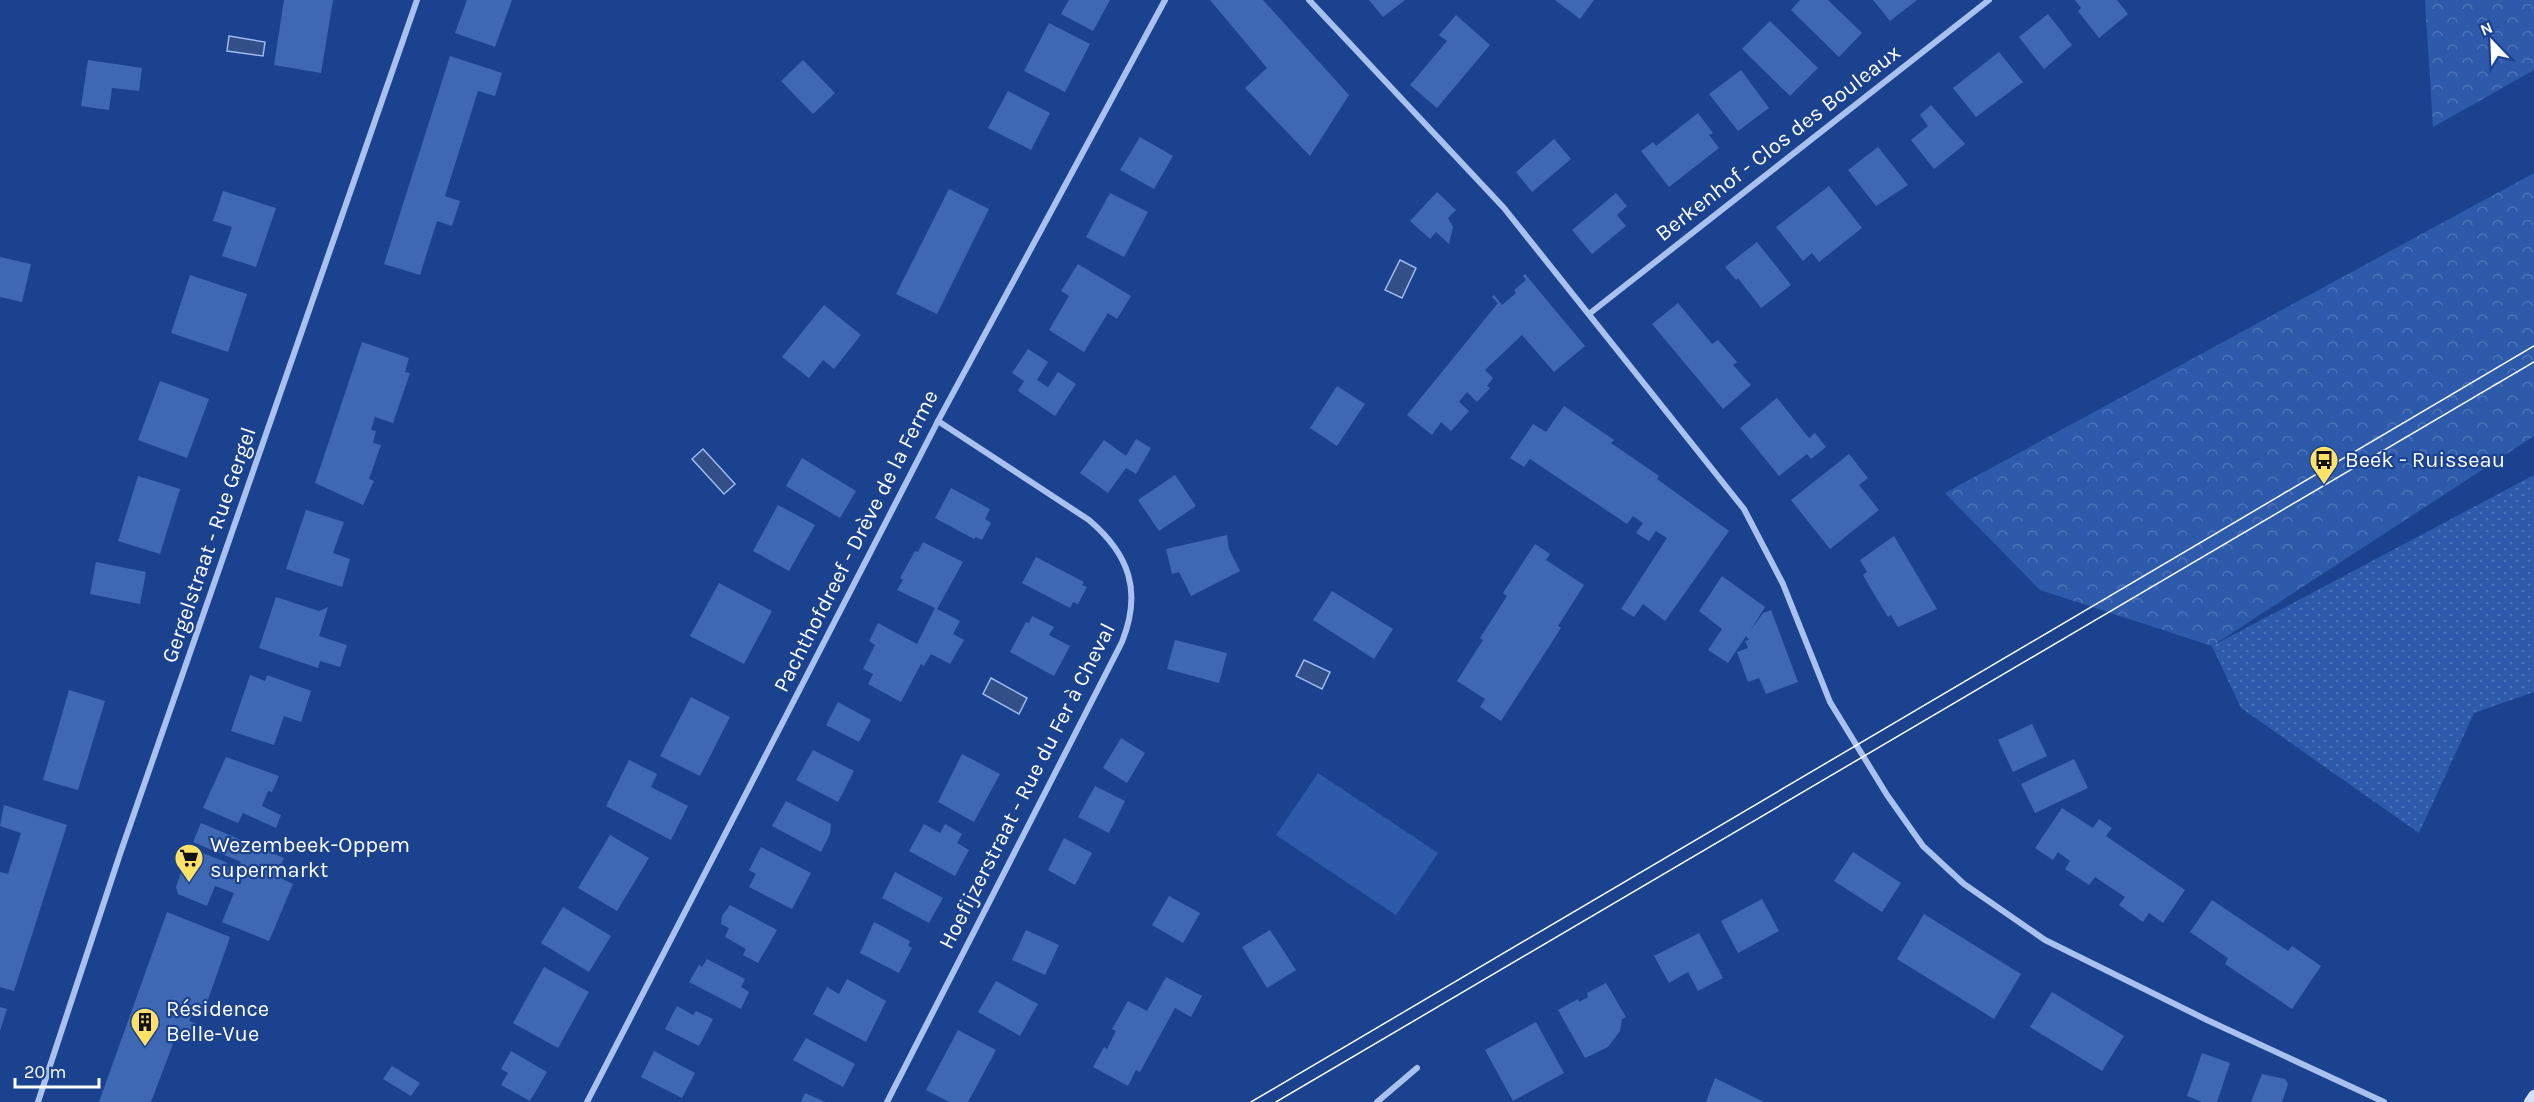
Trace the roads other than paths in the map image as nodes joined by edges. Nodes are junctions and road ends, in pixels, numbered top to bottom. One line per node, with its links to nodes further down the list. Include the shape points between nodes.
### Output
1 (417, 0): 9 (street, Gergelstraat - Rue Gergel, via 120,854)
2 (1165, 0): 6 (street, Pachthofdreef - Drève de la Ferme)
3 (1309, 0): 5 (street, via 1504,208)
4 (1989, 0): 5 (street, Berkenhof - Clos des Bouleaux)
5 (1589, 314): 13 (street, via 1744,509 1782,584 1830,702 1923,846 1964,884 2045,940)
6 (938, 421): 10 (street, Pachthofdreef - Drève de la Ferme); 11 (street, Hoefijzerstraat - Rue du Fer à Cheval, via 1103,532 1124,565 1132,602 1122,642)
7 (1417, 1068): 12 (street)
8 (2534, 1096): 14 (street)
9 (38, 1102)
10 (587, 1102)
11 (887, 1102)
12 (1377, 1102)
13 (2384, 1102)
14 (2530, 1102)

